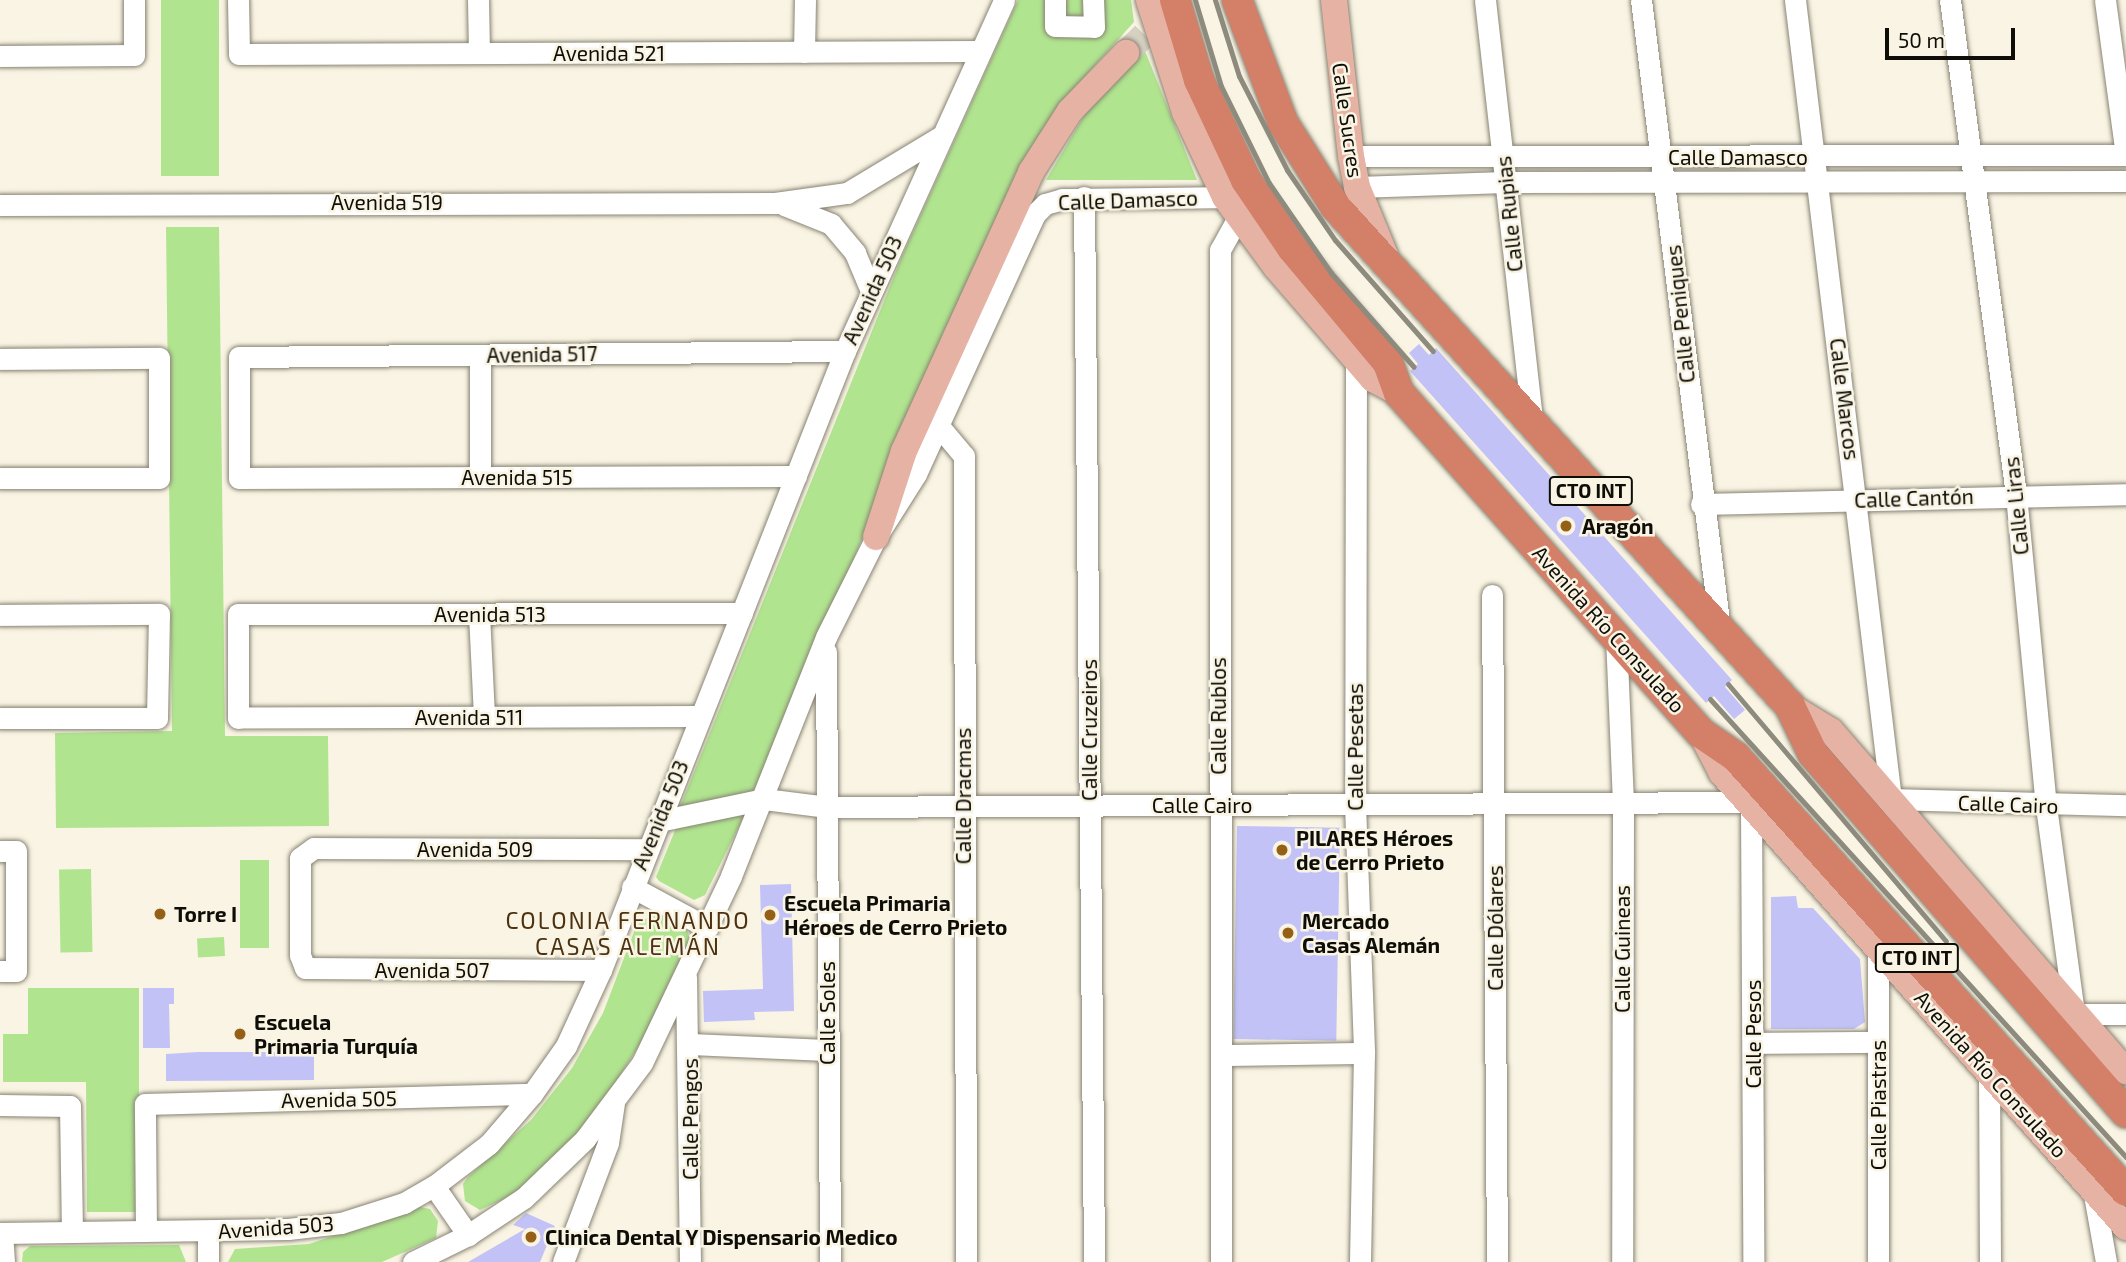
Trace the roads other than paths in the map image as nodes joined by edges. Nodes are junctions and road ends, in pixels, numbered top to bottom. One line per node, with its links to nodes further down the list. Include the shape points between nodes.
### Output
1 (134, 0): 21 (street, via 134,55)
2 (238, 0): 19 (street, Avenida 521, via 239,54)
3 (478, 0): 19 (street)
4 (805, 0): 18 (street)
5 (1004, 0): 17 (street, Avenida 503)
6 (1055, 0): 7 (street, via 1055,26 1094,27)
7 (1093, 0)
8 (1149, 0): 38 (main road, Avenida Río Consulado / CTO INT, via 1185,112)
9 (1175, 0): 45 (highway, CTO INT, via 1199,80 1246,180 1292,248 1388,363)
10 (1237, 0): 39 (highway, CTO INT, via 1283,123 1335,206)
11 (1334, 0): 24 (main road, Calle Sucres / CTO INT)
12 (1485, 0): 25 (street, Calle Rupias)
13 (1641, 0): 27 (street, Calle Peniques)
14 (1795, 0): 26 (street, Calle Marcos)
15 (1950, 0): 28 (street, Calle Liras)
16 (2105, 0): 23 (street)
17 (980, 51): 18 (street, Avenida 521); 22 (street, Avenida 503)
18 (804, 52): 19 (street, Avenida 521)
19 (479, 53)
20 (1126, 53): 56 (main road, via 1070,111 1031,172 904,451)
21 (0, 55)
22 (942, 136): 36 (street, Avenida 519, via 848,193); 40 (street, Avenida 503)
23 (2126, 155): 28 (street, Calle Damasco)
24 (1351, 156): 25 (street, Calle Damasco); 34 (main road, Calle Sucres / CTO INT)
25 (1502, 156): 27 (street, Calle Damasco); 31 (street, Calle Rupias)
26 (1814, 156): 27 (street, Calle Damasco); 28 (street, Calle Damasco); 32 (street, Calle Marcos)
27 (1661, 157): 33 (street, Calle Peniques)
28 (1970, 157): 29 (street, Calle Liras)
29 (1973, 181): 30 (street, Calle Damasco); 32 (street, Calle Damasco); 53 (street, Calle Liras)
30 (2126, 181)
31 (1505, 183): 33 (street, Calle Damasco); 34 (street, Calle Damasco); 47 (street, Calle Rupias)
32 (1817, 183): 33 (street, Calle Damasco); 54 (street, Calle Marcos)
33 (1665, 184): 55 (street, Calle Peniques)
34 (1357, 187): 39 (main road, Calle Sucres / CTO INT)
35 (1084, 197): 38 (street, Calle Damasco); 46 (street, Calle Damasco, via 1045,204 1035,214); 77 (street, Calle Cruzeiros)
36 (775, 203): 37 (street, Avenida 519); 40 (street, Avenida 519, via 831,223 855,253)
37 (0, 205)
38 (1232, 207): 44 (main road, Avenida Río Consulado / CTO INT); 78 (street, Calle Rublos, via 1220,250)
39 (1395, 275): 47 (highway, CTO INT)
40 (871, 291): 41 (street, Avenida 503)
41 (845, 351): 42 (street, Avenida 517); 48 (street, Avenida 503)
42 (480, 355): 49 (street); 51 (street, Avenida 517, via 239,357)
43 (0, 359): 50 (street, via 159,358 159,478)
44 (1356, 359): 45 (main road, Avenida Río Consulado / CTO INT, via 1373,379); 72 (street, Calle Pesetas)
45 (1399, 393): 62 (highway, Avenida Río Consulado / CTO INT)
46 (938, 425): 56 (street, via 916,474); 81 (street, Calle Dracmas, via 964,456)
47 (1533, 429): 61 (highway, CTO INT)
48 (796, 476): 49 (street, Avenida 515); 58 (street, Avenida 503)
49 (480, 477): 51 (street, Avenida 515)
50 (0, 478)
51 (239, 478)
52 (2126, 494): 53 (street, Calle Cantón)
53 (2016, 495): 54 (street, Calle Cantón); 79 (street, Calle Liras)
54 (1858, 499): 55 (street, Calle Cantón); 71 (street, Calle Marcos)
55 (1701, 504): 61 (street, Calle Peniques)
56 (876, 537): 63 (street)
57 (1492, 595): 75 (street, Calle Dólares)
58 (742, 613): 59 (street, Avenida 513); 65 (street, Avenida 503)
59 (479, 614): 66 (street); 68 (street, Avenida 513, via 237,614)
60 (0, 615): 67 (street, via 159,614 156,718)
61 (1720, 629): 64 (highway, CTO INT)
62 (1616, 636): 69 (highway, Avenida Río Consulado / CTO INT); 73 (street, Calle Guineas)
63 (826, 637): 70 (street); 80 (street, Calle Soles)
64 (1790, 706): 71 (main road, CTO INT, via 1831,732); 105 (highway, CTO INT, via 1813,754)
65 (699, 716): 66 (street, Avenida 511); 82 (street, Avenida 503)
66 (484, 717): 68 (street, Avenida 511)
67 (0, 718)
68 (238, 718)
69 (1702, 733): 74 (main road, Avenida Río Consulado / CTO INT, via 1722,773); 108 (highway, CTO INT, via 1736,757)
70 (764, 799): 80 (street, Calle Cairo); 82 (street, Calle Cairo); 86 (street)
71 (1891, 799): 79 (street, Calle Cairo); 92 (main road, CTO INT)
72 (1355, 804): 75 (street, Calle Cairo); 78 (street, Calle Cairo); 98 (street, Calle Pesetas)
73 (1623, 804): 74 (street, Calle Cairo); 75 (street, Calle Cairo); 126 (street, Calle Guineas)
74 (1749, 804): 87 (main road, Avenida Río Consulado / CTO INT); 95 (street, Calle Pesos)
75 (1495, 805): 125 (street, Calle Dólares)
76 (2126, 805): 79 (street, Calle Cairo)
77 (1090, 806): 78 (street, Calle Cairo); 81 (street, Calle Cairo); 122 (street, Calle Cruzeiros)
78 (1218, 806): 99 (street, Calle Rublos)
79 (2046, 806): 92 (street, Calle Liras)
80 (827, 807): 81 (street, Calle Cairo); 97 (street, Calle Soles)
81 (962, 807): 121 (street, Calle Dracmas)
82 (659, 821): 83 (street, Avenida 503)
83 (647, 849): 85 (street, Avenida 503); 88 (street, Avenida 509, via 314,848 303,852 299,877 300,955)
84 (8, 851): 90 (street)
85 (632, 887): 86 (street); 89 (street, Avenida 503)
86 (708, 928): 91 (street)
87 (1878, 948): 94 (street, Calle Piastras); 100 (main road, Avenida Río Consulado / CTO INT)
88 (305, 968): 89 (street, Avenida 507)
89 (601, 970): 102 (street, Avenida 503, via 566,1046)
90 (8, 971)
91 (686, 976): 96 (street, Calle Pengos); 103 (street, via 642,1063)
92 (2074, 1014): 93 (street); 101 (main road, CTO INT)
93 (2126, 1014)
94 (1877, 1042): 95 (street); 128 (street, Calle Piastras)
95 (1753, 1043): 127 (street, Calle Pesos)
96 (690, 1044): 97 (street); 119 (street, Calle Pengos)
97 (827, 1050): 120 (street, Calle Soles)
98 (1364, 1053): 99 (street); 124 (street, Calle Pesetas)
99 (1222, 1055): 123 (street, Calle Rublos)
100 (1989, 1071): 107 (main road, Avenida Río Consulado / CTO INT); 129 (street)
101 (2126, 1071)
102 (532, 1094): 106 (street, Avenida 503, via 489,1144); 111 (street, Avenida 505, via 145,1104)
103 (614, 1103): 114 (street, via 524,1198); 118 (street, via 608,1143)
104 (0, 1105): 110 (street, via 70,1106)
105 (2126, 1113)
106 (434, 1186): 112 (street, Avenida 503, via 404,1203 341,1223); 114 (street)
107 (2094, 1189): 109 (main road, Avenida Río Consulado / CTO INT); 130 (street)
108 (2126, 1191)
109 (2126, 1227)
110 (72, 1231): 111 (street, Avenida 503); 113 (street, Avenida 503)
111 (146, 1231): 112 (street, Avenida 503)
112 (208, 1231): 116 (street)
113 (1, 1233): 115 (street)
114 (468, 1235): 117 (street)
115 (4, 1262)
116 (208, 1262)
117 (413, 1262)
118 (563, 1262)
119 (691, 1262)
120 (830, 1262)
121 (966, 1262)
122 (1094, 1262)
123 (1220, 1262)
124 (1360, 1262)
125 (1497, 1262)
126 (1622, 1262)
127 (1753, 1262)
128 (1878, 1262)
129 (1990, 1262)
130 (2106, 1262)

